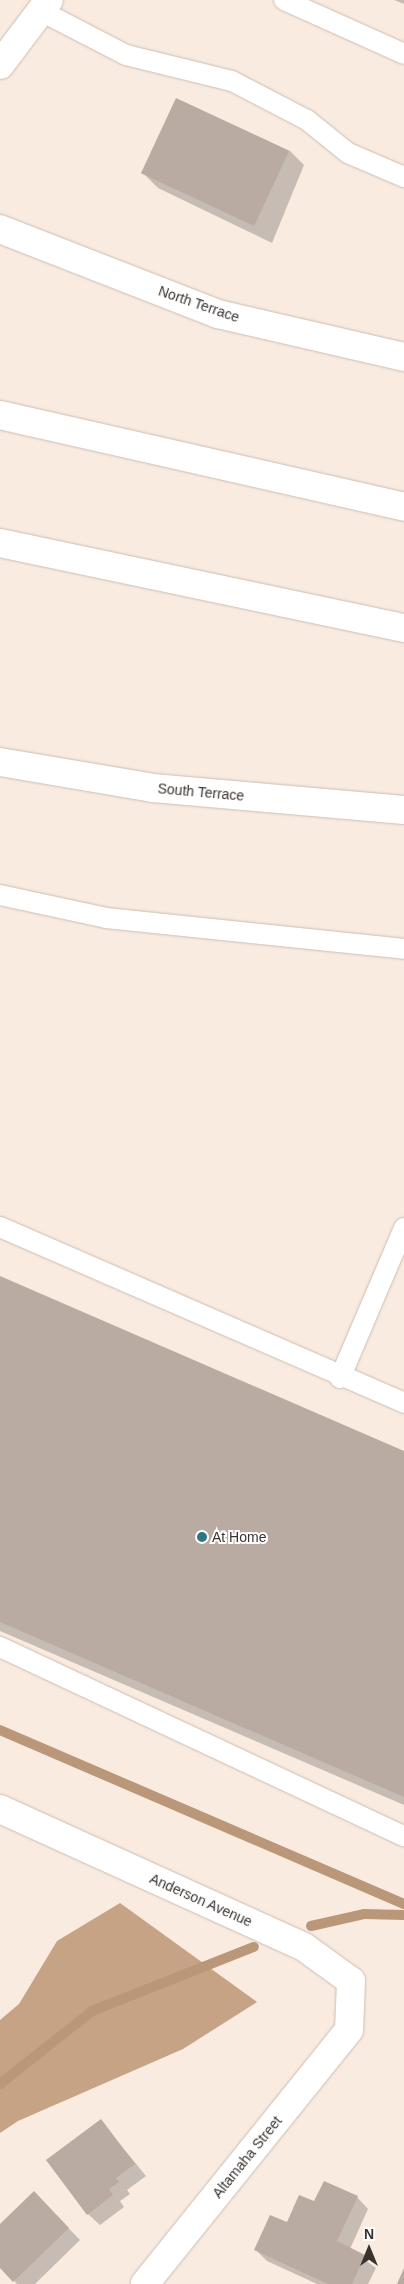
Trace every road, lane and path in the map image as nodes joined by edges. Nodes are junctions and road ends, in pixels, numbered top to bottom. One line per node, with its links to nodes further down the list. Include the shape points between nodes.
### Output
1 (284, 0): 3 (lane)
2 (45, 5): 4 (main road); 5 (lane, via 126,54 232,82 307,120 348,153)
3 (404, 54)
4 (0, 64)
5 (404, 177)
6 (0, 229): 7 (main road, North Terrace, via 218,314)
7 (404, 357)
8 (0, 415): 9 (main road)
9 (404, 507)
10 (0, 543): 11 (main road)
11 (404, 628)
12 (0, 762): 13 (main road, South Terrace, via 152,788)
13 (404, 810)
14 (0, 895): 15 (lane, via 106,918)
15 (404, 949)
16 (0, 1227): 18 (lane)
17 (404, 1228): 18 (lane)
18 (340, 1378): 19 (lane)
19 (404, 1403)
20 (0, 1646): 22 (lane)
21 (0, 1809): 23 (main road, Anderson Avenue, via 304,1947 351,1981)
22 (404, 1836)
23 (350, 2030): 24 (main road, Altamaha Street)
24 (145, 2284)

